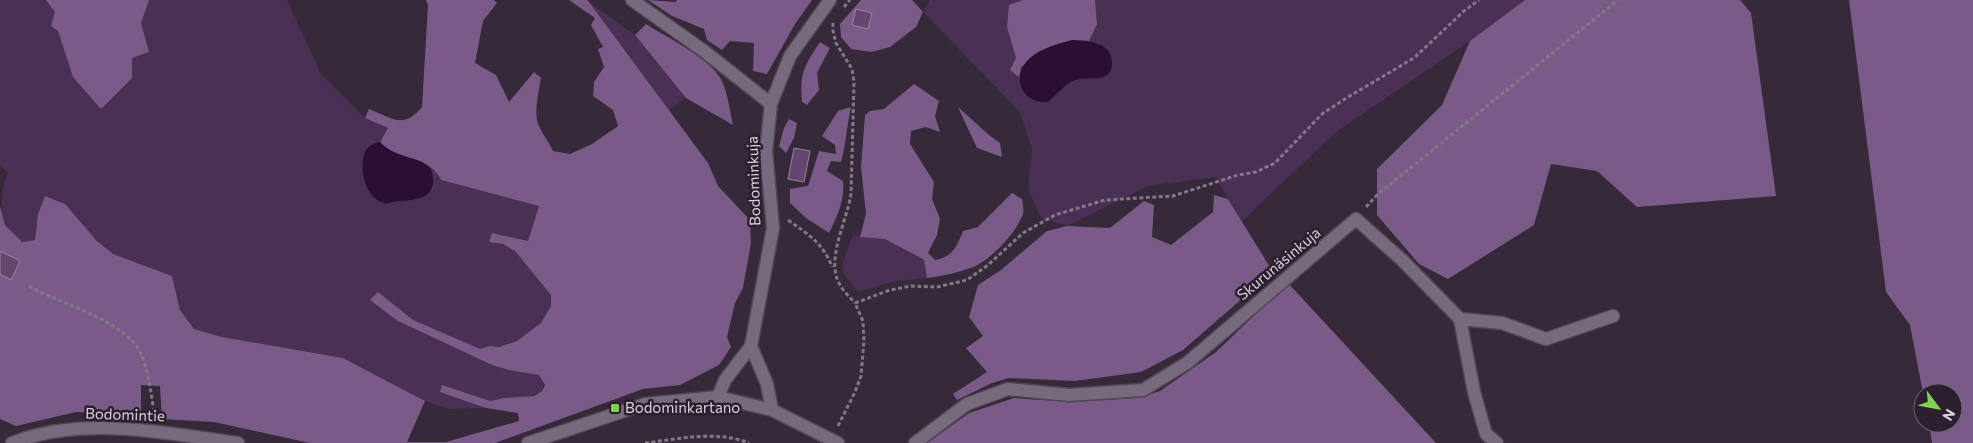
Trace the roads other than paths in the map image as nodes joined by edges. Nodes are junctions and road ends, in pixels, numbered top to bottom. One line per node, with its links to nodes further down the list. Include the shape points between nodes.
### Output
1 (632, 0): 3 (street)
2 (830, 0): 3 (street, Bodominkuja, via 790,56)
3 (771, 104): 6 (street, Bodominkuja, via 766,151 773,228)
4 (1613, 316): 5 (street, via 1546,339 1502,323)
5 (1460, 318): 13 (street, Skurunäsinkuja, via 1356,219 1187,363 1143,390 1069,395 1008,389 967,404); 14 (street, via 1474,392 1486,434)
6 (751, 346): 7 (street, Bodominkuja, via 725,380); 8 (street, via 767,384)
7 (718, 397): 8 (street); 12 (street, via 645,404)
8 (772, 410): 9 (street)
9 (834, 441)
10 (20, 442): 11 (street, Bodomintie, via 60,431 93,429 158,432)
11 (238, 443)
12 (528, 443)
13 (915, 443)
14 (1497, 443)

